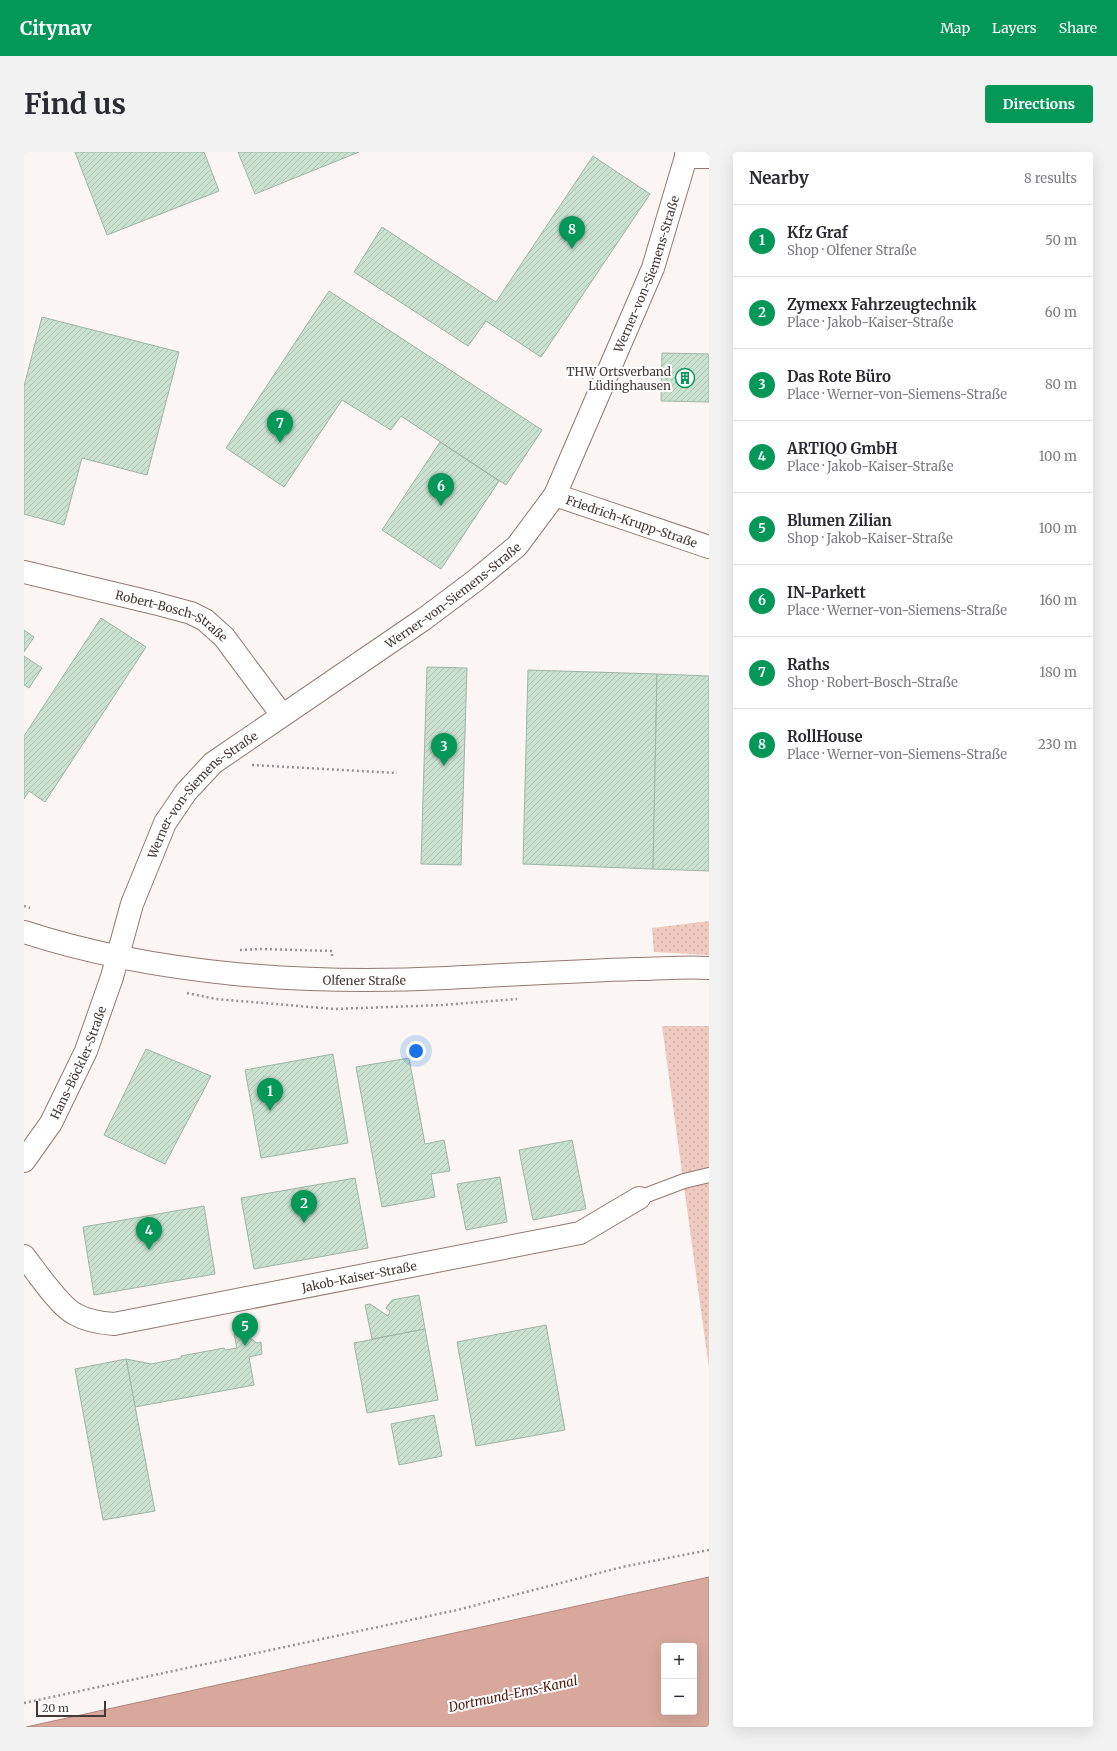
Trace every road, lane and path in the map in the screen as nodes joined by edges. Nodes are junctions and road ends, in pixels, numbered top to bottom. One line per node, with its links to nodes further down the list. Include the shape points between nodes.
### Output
1 (686, 154): 2 (street); 3 (street, Werner-von-Siemens-Straße, via 653,268)
2 (709, 156)
3 (555, 495): 4 (street, Friedrich-Krupp-Straße); 6 (street, Werner-von-Siemens-Straße, via 517,546 476,580 424,619)
4 (709, 547)
5 (24, 572): 6 (street, Robert-Bosch-Straße, via 154,603 205,620 224,637)
6 (282, 715): 10 (street, Werner-von-Siemens-Straße, via 213,763 186,792 165,823 132,904)
7 (251, 765): 8 (path)
8 (397, 773)
9 (24, 932): 10 (street, Olfener Straße)
10 (117, 957): 11 (street, Olfener Straße, via 219,973 333,980); 12 (street, Hans-Böckler-Straße, via 86,1051 51,1123)
11 (709, 968)
12 (24, 1160)
13 (709, 1176): 14 (lane, Jakob-Kaiser-Straße, via 684,1181)
14 (639, 1198): 15 (street, Jakob-Kaiser-Straße, via 580,1233 114,1324 97,1322 74,1314 60,1301)
15 (24, 1256)
16 (709, 1550): 17 (path, via 622,1568 457,1610)
17 (24, 1703)

